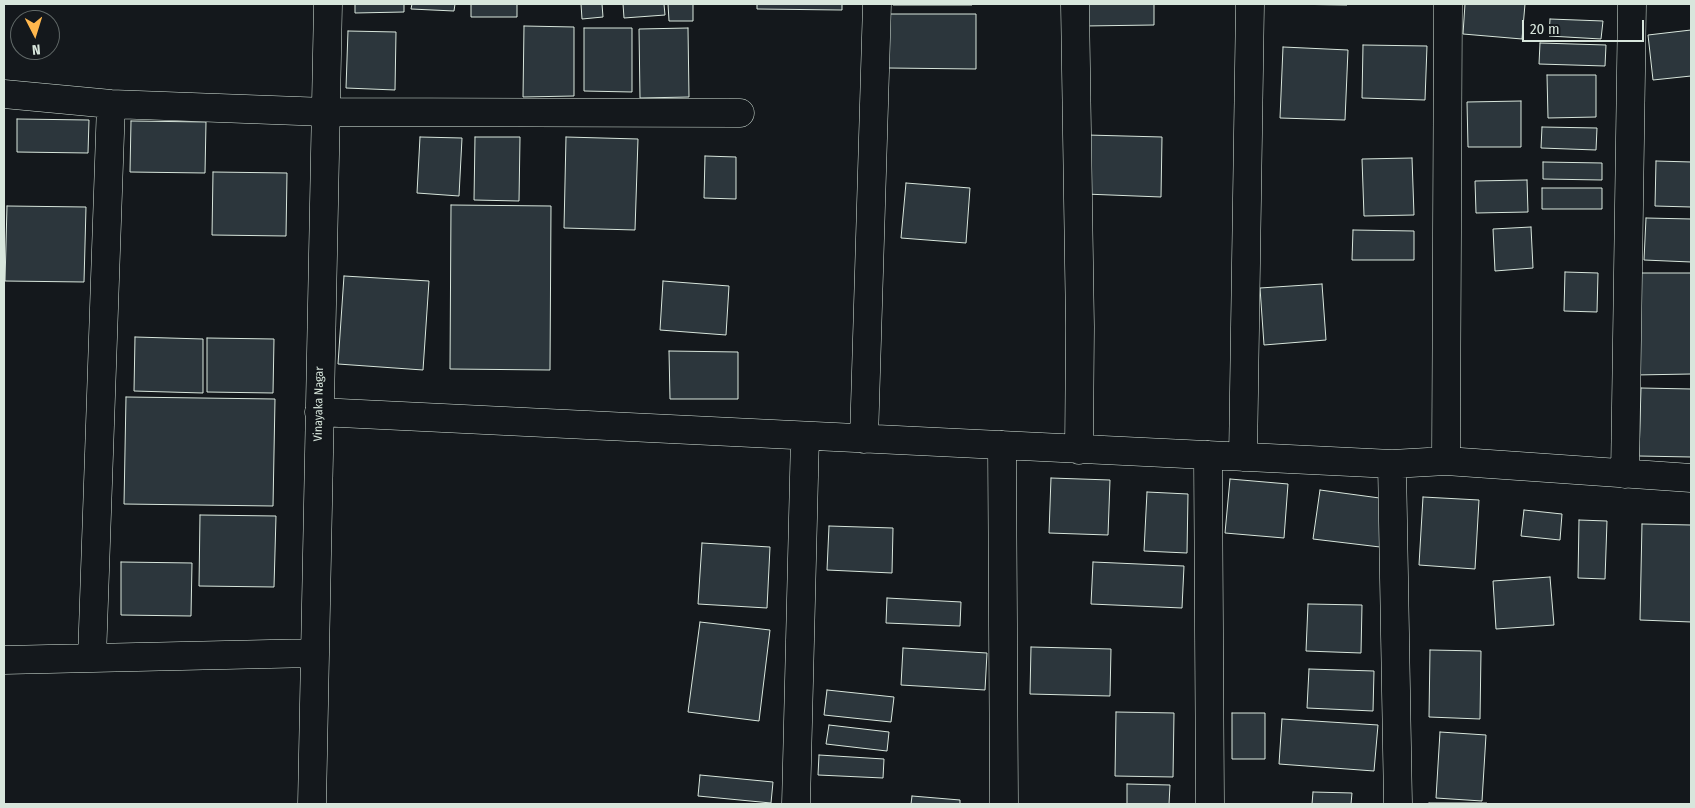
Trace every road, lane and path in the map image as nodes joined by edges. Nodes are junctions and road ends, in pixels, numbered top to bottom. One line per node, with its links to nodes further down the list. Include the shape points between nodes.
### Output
1 (328, 4): 9 (street, Vinayaka Nagar)
2 (877, 4): 13 (street)
3 (1075, 4): 15 (street)
4 (1250, 4): 17 (street)
5 (1448, 4): 18 (street)
6 (1632, 4): 20 (street)
7 (4, 94): 8 (street)
8 (111, 104): 9 (street); 23 (street)
9 (326, 112): 10 (street); 11 (street, Vinayaka Nagar)
10 (740, 113)
11 (319, 412): 12 (street); 22 (street, Vinayaka Nagar)
12 (805, 436): 13 (street); 26 (street)
13 (864, 439): 14 (street)
14 (1002, 445): 15 (street); 27 (street)
15 (1080, 450): 16 (street)
16 (1208, 455): 17 (street); 28 (street)
17 (1243, 457): 19 (street)
18 (1446, 461): 19 (street); 20 (street)
19 (1392, 464): 29 (street)
20 (1625, 474): 21 (street)
21 (1691, 478)
22 (314, 654): 23 (street); 25 (street, Vinayaka Nagar)
23 (92, 658): 24 (street)
24 (4, 660)
25 (312, 804)
26 (796, 804)
27 (1004, 804)
28 (1210, 804)
29 (1398, 804)

